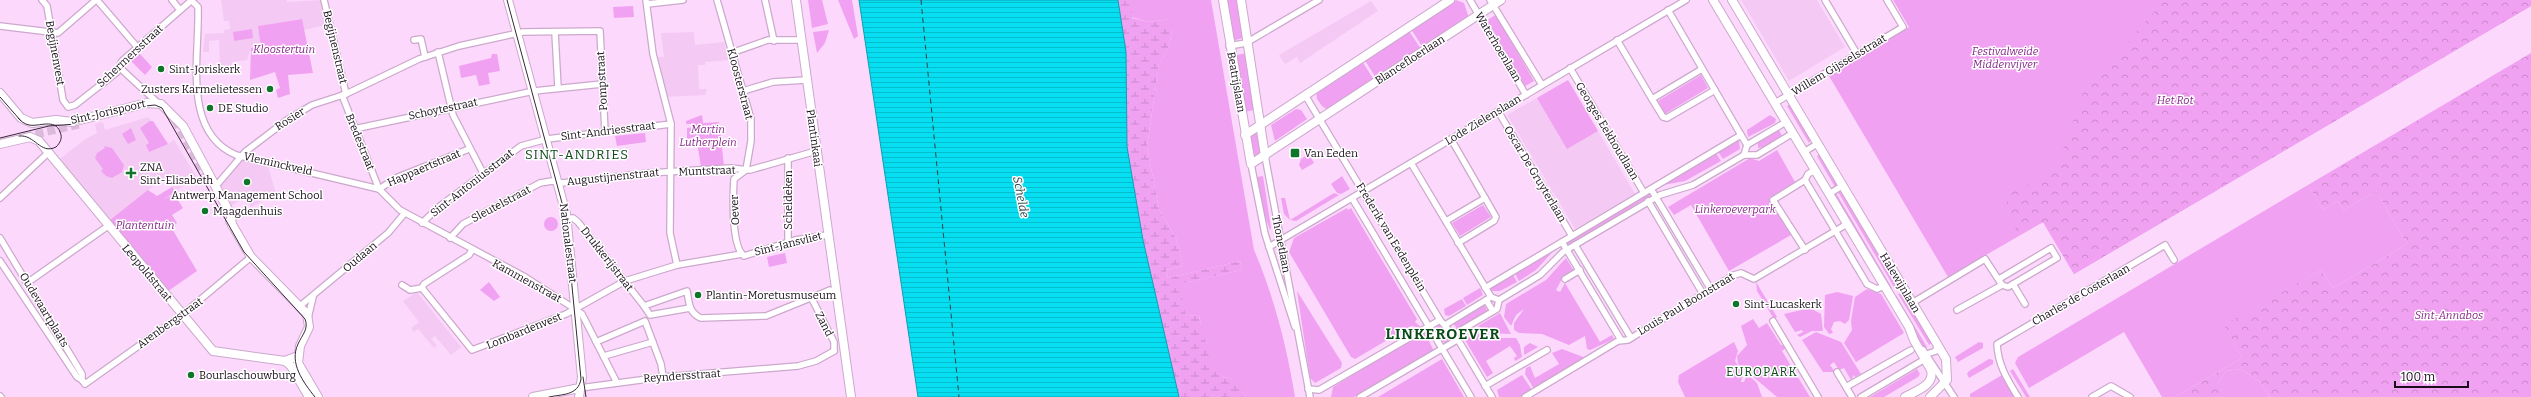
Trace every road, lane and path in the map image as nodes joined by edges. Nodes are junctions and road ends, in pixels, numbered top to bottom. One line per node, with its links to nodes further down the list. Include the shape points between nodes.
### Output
1 (97, 0): 31 (street, via 58,33); 38 (street)
2 (172, 0): 24 (street)
3 (192, 0): 24 (street, Schermersstraat); 83 (street, Vleminckveld, via 198,7 196,90 200,109 205,124 214,138 226,149)
4 (324, 0): 55 (street, Begijnenstraat)
5 (508, 0): 30 (street, Nationalestraat)
6 (682, 0): 22 (street)
7 (717, 0): 40 (street, Kloosterstraat)
8 (765, 0): 35 (street)
9 (796, 0): 33 (street, Plantinkaai)
10 (1223, 0): 37 (street, Beatrijslaan)
11 (1241, 0): 36 (street, Beatrijslaan)
12 (1319, 0): 36 (street)
13 (1450, 0): 56 (street)
14 (1470, 0): 26 (street, Waterhoenlaan)
15 (1501, 0): 23 (street, Blancefloerlaan)
16 (1686, 0): 25 (street, Lode Zielenslaan)
17 (1714, 0): 60 (street, Halewijnlaan)
18 (1732, 0): 57 (street, Halewijnlaan)
19 (1825, 0): 41 (street)
20 (1888, 0): 41 (street, Willem Gijsselsstraat, via 1903,27)
21 (44, 1): 31 (street, Begijnenvest)
22 (646, 2): 66 (street, via 648,30)
23 (1492, 2): 26 (street, Blancefloerlaan); 48 (street, Waterhoenlaan)
24 (180, 10): 38 (street, Schermersstraat)
25 (1668, 10): 34 (street, Lode Zielenslaan); 45 (street)
26 (1479, 15): 54 (street, Waterhoenlaan); 64 (street, Blancefloerlaan)
27 (0, 26): 31 (street)
28 (600, 31): 29 (street, Rosier); 47 (street, Pompstraat)
29 (555, 32): 30 (street, Rosier); 49 (street)
30 (517, 33): 39 (street, Rosier); 51 (street, Nationalestraat)
31 (52, 34): 61 (street, Begijnenvest, via 63,100)
32 (414, 40): 42 (street, via 421,39)
33 (801, 40): 35 (street); 46 (street, Plantinkaai)
34 (1617, 40): 44 (street, Lode Zielenslaan); 58 (street)
35 (774, 41): 40 (street)
36 (1246, 44): 37 (street); 67 (street, Beatrijslaan)
37 (1229, 46): 71 (street, Beatrijslaan)
38 (138, 48): 43 (street, Schermersstraat)
39 (438, 52): 42 (street, Rosier); 62 (street)
40 (731, 53): 52 (street, Kloosterstraat)
41 (1858, 54): 57 (street, Willem Gijsselsstraat)
42 (425, 57): 55 (street, Rosier)
43 (119, 67): 59 (street); 61 (street, Schermersstraat, via 117,72 75,105)
44 (1570, 68): 48 (street, Lode Zielenslaan); 100 (street, Georges Eekhoudlaan)
45 (1702, 69): 50 (street); 58 (street)
46 (806, 80): 52 (street, via 773,82); 79 (street, Plantinkaai)
47 (602, 84): 49 (street, Schoytestraat); 69 (street, Pompstraat)
48 (1542, 85): 54 (street, Lode Zielenslaan)
49 (558, 88): 51 (street, Schoytestraat)
50 (1715, 90): 58 (street, via 1667,118 1663,117); 72 (street)
51 (533, 91): 62 (street, Schoytestraat); 73 (street, Nationalestraat)
52 (743, 91): 88 (street, Kloosterstraat, via 751,119 751,141)
53 (0, 93): 59 (street, Sint-Jorispoort, via 18,115 27,122 34,123 56,120 74,122 146,103)
54 (1526, 94): 63 (street, Lode Zielenslaan)
55 (344, 95): 68 (street, Bredestraat); 83 (street, Rosier, via 312,105 287,120)
56 (1305, 95): 64 (street); 67 (street)
57 (1788, 95): 60 (street, Willem Gijsselsstraat); 76 (street, Halewijnlaan)
58 (1652, 99)
59 (158, 103): 96 (street, via 181,123)
60 (1775, 103): 65 (street, Halewijnlaan)
61 (67, 106)
62 (450, 107): 68 (street, Schoytestraat); 78 (street)
63 (1498, 111): 74 (street, Lode Zielenslaan); 116 (street, Oscar De Gruyterlaan)
64 (1320, 119): 84 (street, Blancefloerlaan); 99 (street, Frederik van Eedenplein)
65 (1786, 122): 70 (street, Halewijnlaan); 77 (street)
66 (671, 124): 69 (street, Sint-Andriesstraat); 90 (street)
67 (1260, 124): 71 (street); 84 (street, Beatrijslaan)
68 (354, 128): 97 (street, Bredestraat)
69 (605, 132): 73 (street, Sint-Andriesstraat)
70 (1793, 134): 81 (street, Halewijnlaan); 82 (street, via 1757,155)
71 (1245, 135): 87 (street, Beatrijslaan)
72 (1741, 135): 77 (street); 98 (street)
73 (546, 139): 91 (street, Sint-Antoniusstraat, via 520,146); 94 (street, Nationalestraat)
74 (1450, 139): 86 (street, Lode Zielenslaan); 105 (street)
75 (0, 144): 80 (street, Leopoldstraat, via 26,138 39,141)
76 (1817, 144): 81 (street); 95 (street, Halewijnlaan)
77 (1747, 145): 82 (street)
78 (469, 148): 91 (street); 97 (street, Happaertstraat, via 398,177)
79 (816, 151): 85 (street); 115 (street, Plantinkaai)
80 (49, 152): 103 (street); 113 (street, Leopoldstraat)
81 (1804, 152): 89 (street, Halewijnlaan)
82 (1744, 155): 102 (street, via 1693,185 1669,190)
83 (242, 156): 96 (street, Rosier); 97 (street, Vleminckveld)
84 (1265, 156): 87 (street, Blancefloerlaan); 118 (street, Thonetlaan)
85 (788, 158): 88 (street); 120 (street, Scheldeken)
86 (1411, 163): 99 (street, Lode Zielenslaan); 109 (street)
87 (1251, 164): 124 (street, Thonetlaan)
88 (746, 170): 90 (street, Muntstraat, via 730,168); 128 (street, Oever, via 734,179 733,207 738,245)
89 (1815, 170): 93 (street, via 1808,174); 101 (street, Halewijnlaan)
90 (669, 172): 94 (street, Augustijnenstraat); 132 (street, via 670,233)
91 (483, 173): 110 (street, Sint-Antoniusstraat)
92 (204, 174): 112 (street)
93 (1805, 180): 114 (street, Halewijnlaan); 127 (street, via 1773,200)
94 (557, 182): 108 (street, Nationalestraat); 117 (street, Sleutelstraat, via 540,183 463,224)
95 (1842, 186): 101 (street); 151 (street, Halewijnlaan)
96 (215, 187): 112 (street, via 230,215)
97 (380, 189): 107 (street, Kammenstraat)
98 (1651, 189): 100 (street); 102 (street)
99 (1363, 191): 104 (street, Lode Zielenslaan); 161 (street, Frederik van Eedenplein)
100 (1644, 193): 116 (street)
101 (1829, 194): 111 (street, Halewijnlaan)
102 (1656, 197): 106 (street); 144 (street)
103 (0, 198)
104 (1352, 198): 118 (street, Lode Zielenslaan); 164 (street, Frederik van Eedenplein)
105 (1485, 198): 109 (street); 122 (street, via 1496,218)
106 (1648, 201): 123 (street); 146 (street)
107 (404, 214): 110 (street, Kammenstraat); 147 (street, Oudaan, via 388,233)
108 (566, 219): 136 (street, Drukkerijstraat, via 576,220); 156 (street, Nationalestraat)
109 (1446, 221): 122 (street)
110 (422, 223): 117 (street, Kammenstraat)
111 (1847, 224): 114 (street, Louis Paul Boonstraat); 141 (street, Halewijnlaan)
112 (232, 225): 129 (street)
113 (108, 226): 137 (street); 159 (street, Leopoldstraat)
114 (1835, 231): 127 (street, Louis Paul Boonstraat); 141 (street, Halewijnlaan, via 1867,284 1877,289)
115 (827, 235): 120 (street, Sint-Jansvliet); 176 (street, Sint-Jansvliet)
116 (1572, 236): 121 (street)
117 (450, 238): 125 (street, Kammenstraat)
118 (1281, 240): 124 (street, Lode Zielenslaan); 165 (street, Thonetlaan)
119 (1, 241): 137 (street, Oudevaartplaats)
120 (788, 242): 128 (street, Sint-Jansvliet, via 744,256)
121 (1562, 242): 126 (street); 143 (street)
122 (1458, 243): 143 (street)
123 (1575, 245): 126 (street); 167 (street)
124 (1268, 247): 165 (street, Thonetlaan, via 1288,312)
125 (472, 250): 142 (street, via 469,255 424,284); 156 (street, Kammenstraat, via 525,277)
126 (1567, 250): 133 (street); 150 (street, via 1540,275)
127 (1805, 250): 144 (street, Louis Paul Boonstraat, via 1754,279 1738,273)
128 (742, 254): 132 (street, Sint-Jansvliet)
129 (251, 257): 153 (street); 159 (street, Arenbergstraat)
130 (2174, 260): 208 (street, Charles de Costerlaan, via 2165,245 1997,344 2001,369)
131 (0, 261): 184 (street, Oudevaartplaats, via 60,353)
132 (677, 265): 136 (street, Lombardenvest)
133 (1580, 270): 134 (street); 168 (street)
134 (1565, 279)
135 (1999, 280): 138 (street, via 2051,248 2057,258); 140 (street); 151 (street, via 1984,258)
136 (625, 281): 154 (street, Drukkerijstraat); 156 (street, Lombardenvest)
137 (27, 283): 184 (street, Oudevaartplaats, via 82,374)
138 (2013, 284): 140 (street, via 2008,287); 152 (street)
139 (402, 285): 142 (street, via 410,290)
140 (2002, 285): 157 (street)
141 (1884, 286): 179 (street, Halewijnlaan)
142 (422, 288): 156 (street, Lombardenvest, via 472,350)
143 (1485, 288): 149 (street)
144 (1710, 288): 146 (street, Louis Paul Boonstraat)
145 (830, 290): 148 (street)
146 (1703, 294): 167 (street, Louis Paul Boonstraat)
147 (313, 297): 153 (street, Oudaan); 160 (street)
148 (811, 297): 155 (street, via 766,316 701,318 694,315); 175 (street, Zand, via 834,342)
149 (1488, 299): 150 (street); 158 (street); 163 (street)
150 (1499, 300): 158 (street, via 1497,309)
151 (1912, 303): 171 (street, Halewijnlaan)
152 (2025, 304)
153 (300, 306): 160 (street)
154 (644, 306): 155 (street, via 650,315); 155 (street, via 687,291)
155 (690, 308)
156 (575, 309): 169 (street, Kammenstraat, via 582,314); 189 (street, Nationalestraat, via 582,377)
157 (1957, 310)
158 (1493, 311): 166 (street)
159 (182, 315): 180 (street, Leopoldstraat, via 209,348 218,353); 184 (street, Arenbergstraat)
160 (308, 318): 177 (street, via 309,327)
161 (1440, 320): 163 (street, Frederik van Eedenplein); 164 (street)
162 (1773, 321): 202 (street)
163 (1445, 325): 166 (street, Frederik van Eedenplein)
164 (1429, 326): 172 (street, Frederik van Eedenplein); 191 (street)
165 (1297, 332): 190 (street, Thonetlaan)
166 (1455, 337): 172 (street); 187 (street, Frederik van Eedenplein)
167 (1631, 338): 168 (street, Louis Paul Boonstraat)
168 (1621, 340): 201 (street, Louis Paul Boonstraat)
169 (596, 342): 170 (street, via 645,321); 178 (street, Kammenstraat)
170 (653, 342): 178 (street); 182 (street)
171 (1937, 344): 179 (street, via 1936,351); 186 (street, Halewijnlaan, via 1947,364 1948,372)
172 (1442, 348): 198 (street); 199 (street, Frederik van Eedenplein)
173 (1547, 350): 187 (street)
174 (1911, 350): 188 (street)
175 (834, 351): 176 (street); 182 (street, Reyndersstraat, via 804,366)
176 (844, 354): 195 (street, Sint-Jansvliet)
177 (298, 356): 180 (street); 192 (street, via 299,367)
178 (604, 356): 183 (street, Kammenstraat)
179 (1926, 357): 185 (street, via 1932,375); 186 (street); 204 (street)
180 (287, 362): 192 (street)
181 (1837, 372): 188 (street)
182 (663, 377): 183 (street, Reyndersstraat)
183 (616, 381): 189 (street, Reyndersstraat, via 586,389)
184 (83, 382)
185 (1930, 382): 186 (street, via 1936,379); 205 (street)
186 (1944, 382): 206 (street); 207 (street)
187 (1485, 386): 200 (street, Frederik van Eedenplein)
188 (1846, 387): 203 (street)
189 (580, 388): 193 (street); 194 (street, Nationalestraat)
190 (1308, 389): 191 (street); 196 (street, Thonetlaan)
191 (1319, 390): 197 (street)
192 (311, 395)
193 (533, 397)
194 (579, 397)
195 (851, 397)
196 (1310, 397)
197 (1322, 397)
198 (1360, 397)
199 (1471, 397)
200 (1492, 397)
201 (1525, 397)
202 (1818, 397)
203 (1852, 397)
204 (1860, 397)
205 (1905, 397)
206 (1930, 397)
207 (1954, 397)
208 (2018, 397)
209 (2092, 397): 210 (street, via 2111,386)
210 (2130, 397)

